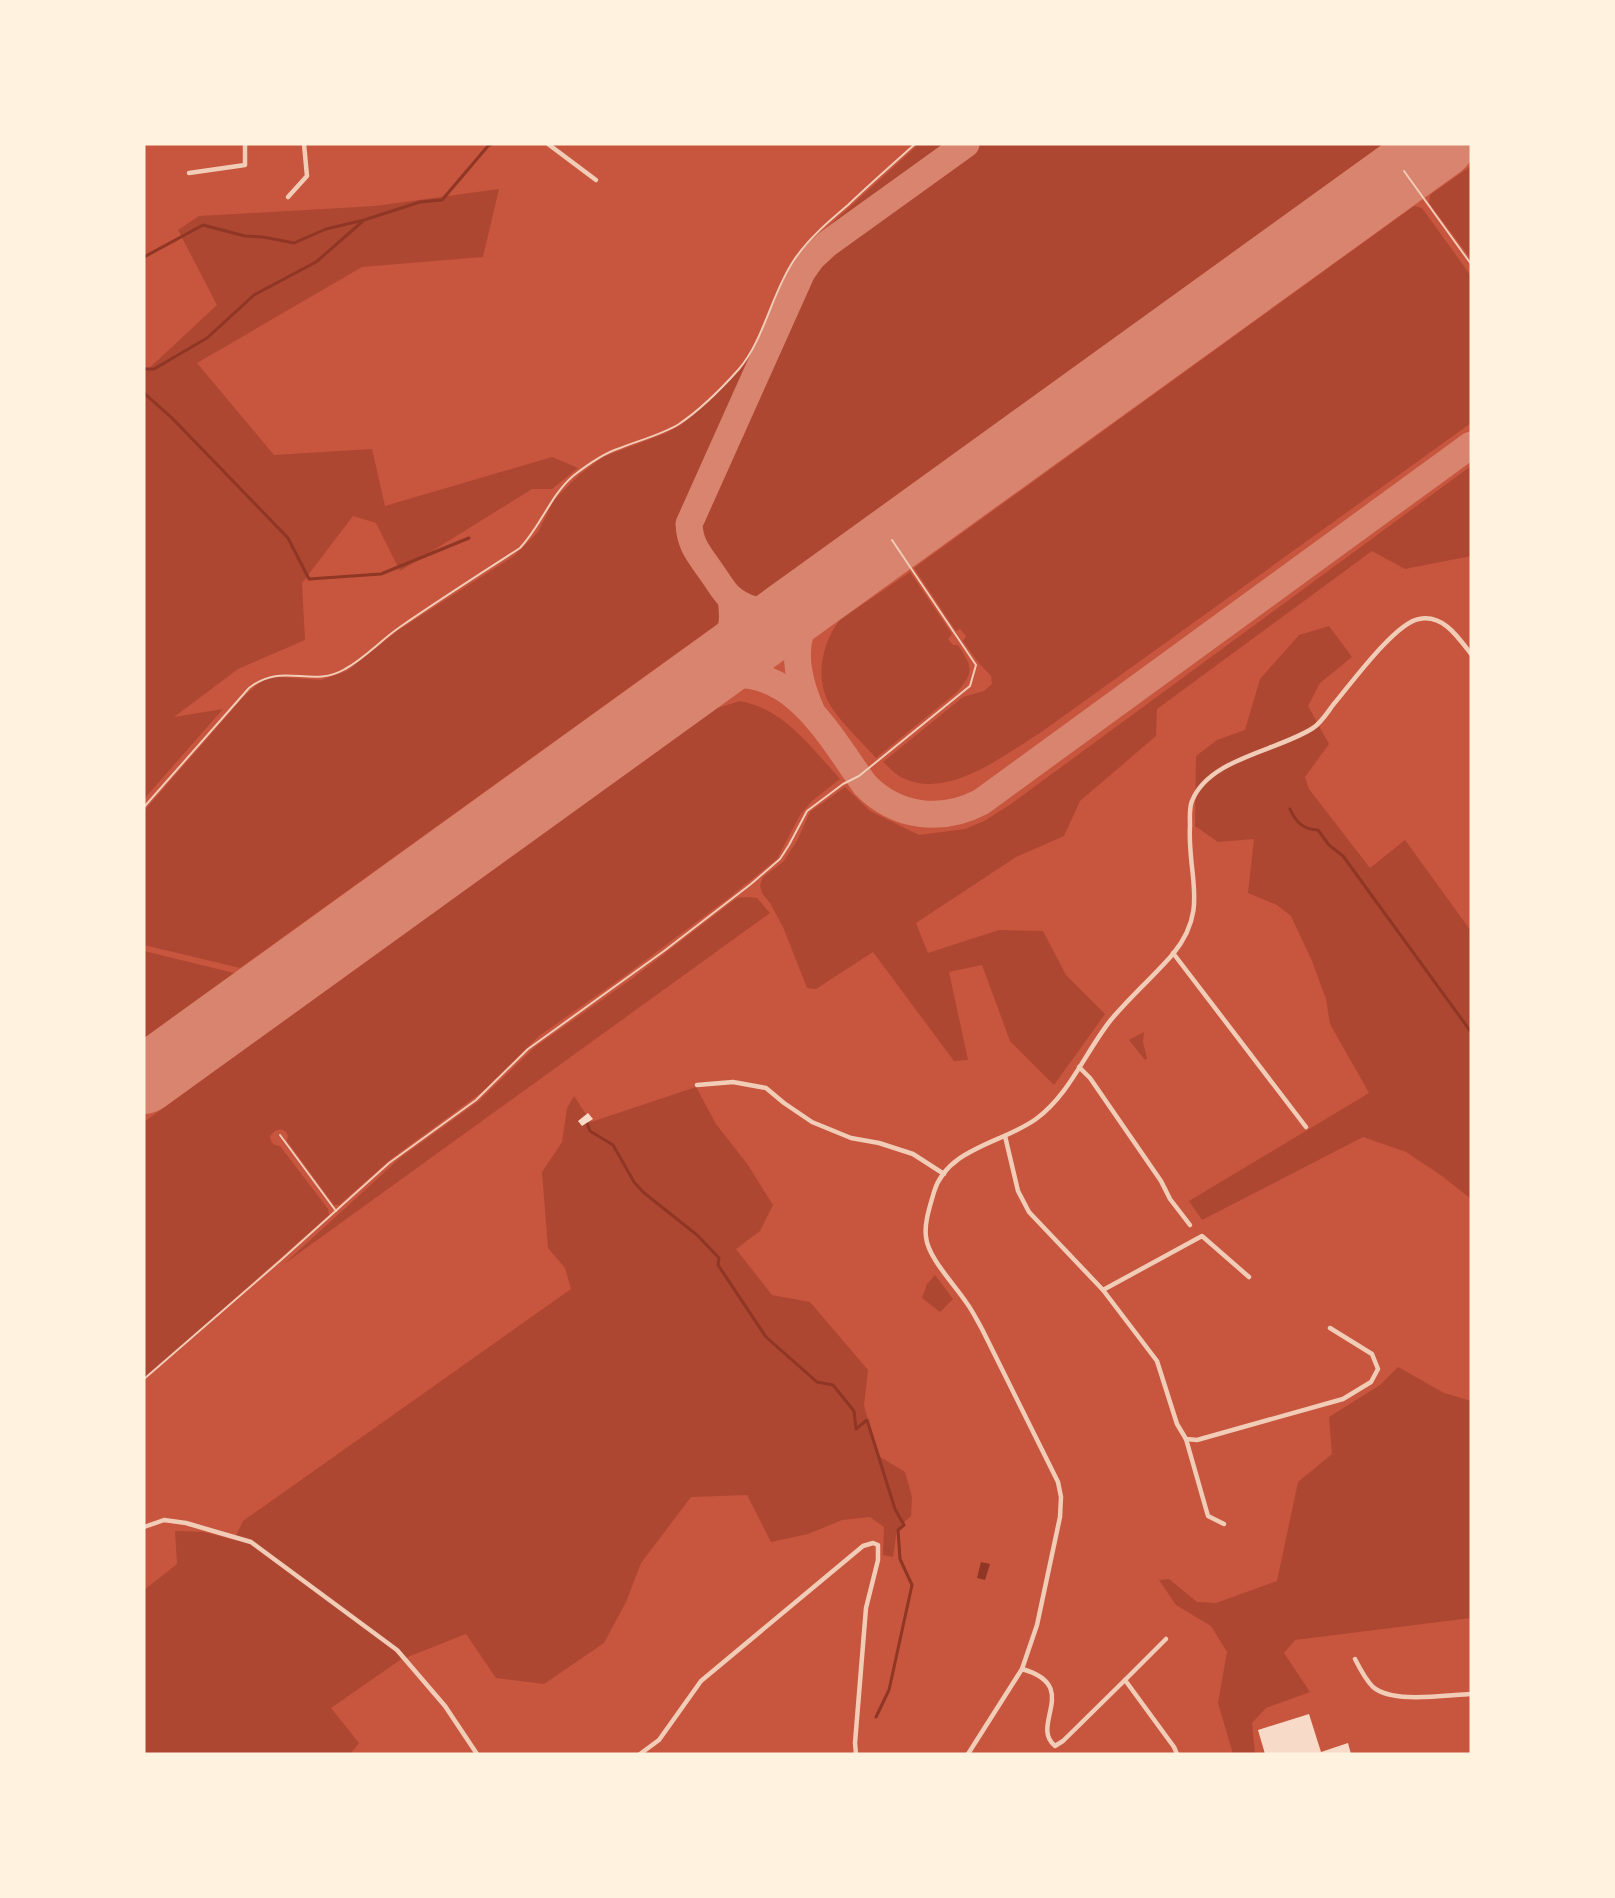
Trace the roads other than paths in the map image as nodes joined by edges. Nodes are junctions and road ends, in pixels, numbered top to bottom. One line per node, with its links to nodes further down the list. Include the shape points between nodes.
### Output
1 (245, 144): 6 (street, via 245,165)
2 (304, 144): 8 (street, via 307,176)
3 (548, 144): 7 (street)
4 (915, 144): 12 (lane, via 804,247 778,288 740,367 710,398 679,424 617,448 574,476 556,494 532,536 520,548 398,628 345,669 323,677 277,674 261,678)
5 (1404, 171): 9 (lane)
6 (189, 173)
7 (596, 180)
8 (288, 197)
9 (1471, 264)
10 (892, 540): 20 (lane, via 976,665 970,686 859,776 807,811 780,859 751,884 528,1049 476,1100 389,1163)
11 (1471, 654): 13 (street, via 1449,627 1429,618 1408,622 1315,727 1226,766 1203,783 1191,802 1189,831 1195,904 1189,932)
12 (144, 807)
13 (1173, 953): 14 (street, via 1110,1021); 16 (street)
14 (1079, 1067): 18 (street, via 1038,1118); 21 (street)
15 (697, 1085): 19 (street, via 733,1082 766,1088 812,1122 851,1138 913,1154)
16 (1306, 1126)
17 (280, 1135): 20 (lane)
18 (1005, 1136): 19 (street, via 973,1150); 23 (street, via 1018,1191 1029,1212)
19 (944, 1174): 31 (street, via 935,1191 925,1229 926,1241 982,1329 1058,1482 1061,1497 1037,1625)
20 (336, 1211): 25 (lane)
21 (1190, 1225)
22 (1249, 1277): 23 (street, via 1202,1236)
23 (1103, 1290): 26 (street, via 1157,1361 1177,1424)
24 (1330, 1328): 26 (street, via 1372,1354 1378,1369 1371,1382 1343,1399 1197,1440)
25 (144, 1378)
26 (1186, 1439): 27 (street, via 1208,1516)
27 (1224, 1524)
28 (144, 1527): 34 (street, via 164,1520 186,1523 251,1542 397,1650 445,1706)
29 (1166, 1639): 32 (street)
30 (1355, 1659): 33 (street, via 1364,1677 1386,1695)
31 (1022, 1669): 32 (street, via 1038,1674 1052,1693 1047,1734 1055,1746); 37 (street)
32 (1125, 1680): 38 (street)
33 (1471, 1694)
34 (477, 1754)
35 (640, 1754): 36 (street, via 658,1740 701,1681 863,1546 873,1543 878,1545 878,1560 866,1608)
36 (856, 1754)
37 (968, 1754)
38 (1177, 1754)

